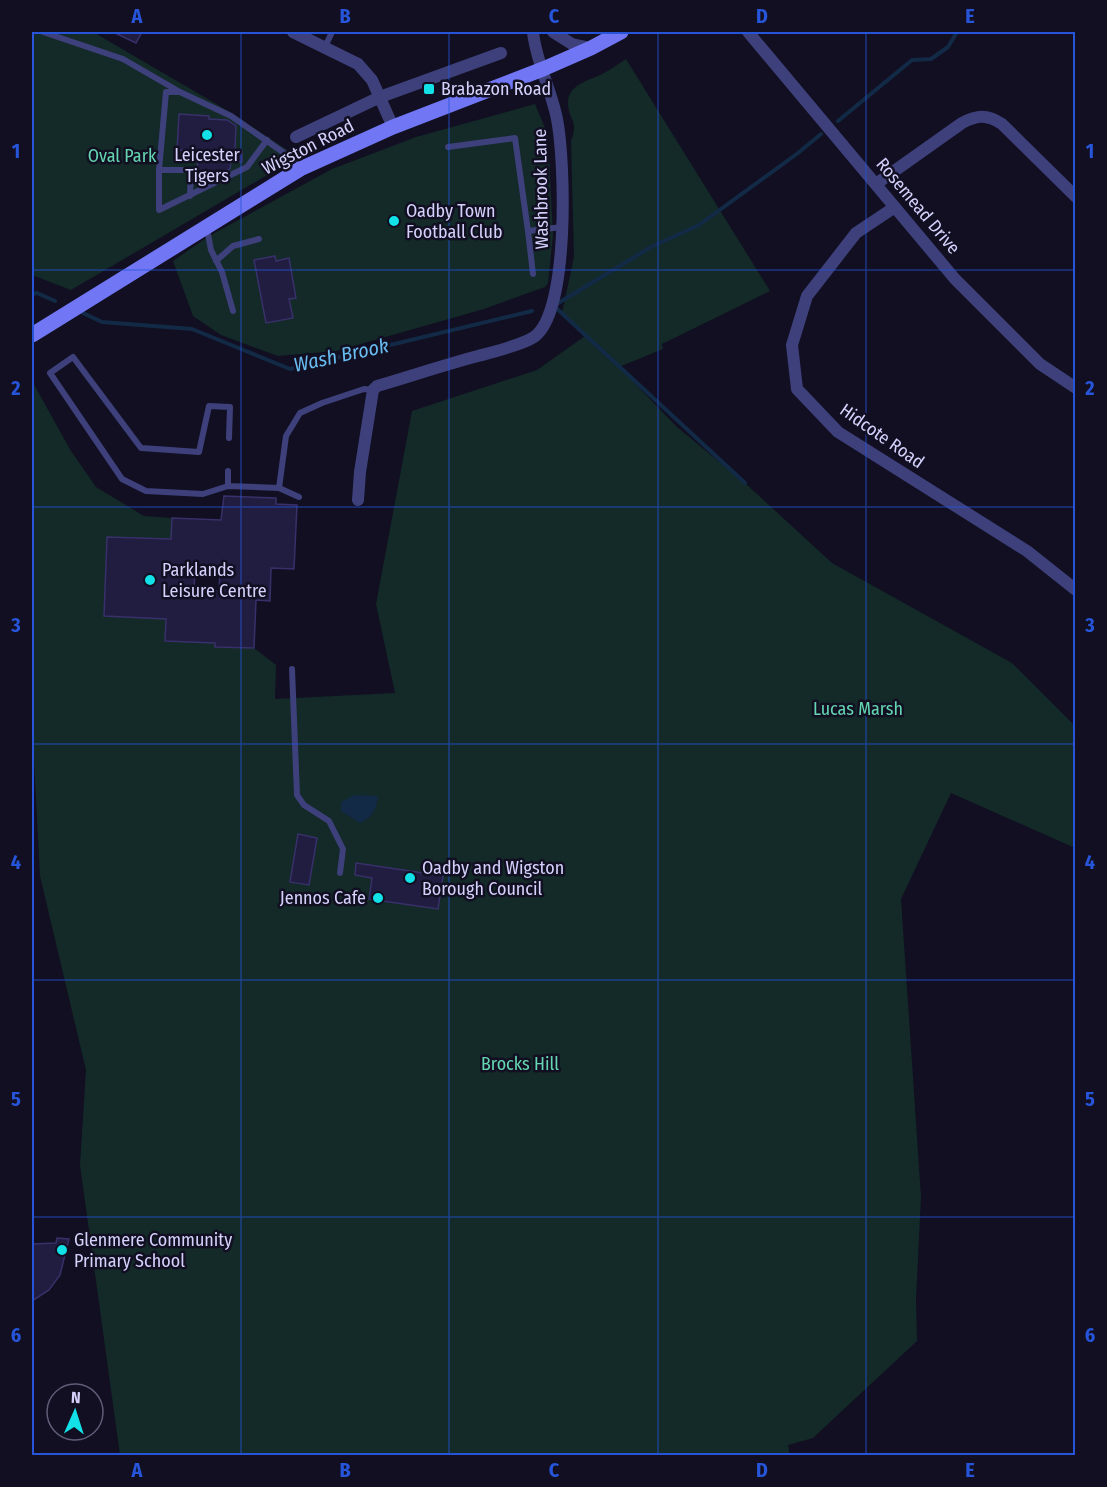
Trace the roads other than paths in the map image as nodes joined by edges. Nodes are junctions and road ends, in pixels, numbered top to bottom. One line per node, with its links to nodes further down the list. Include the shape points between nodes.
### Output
1 (43, 32): 12 (lane, via 123,59)
2 (293, 32): 8 (street)
3 (332, 32): 8 (lane)
4 (533, 32): 11 (street, via 536,57)
5 (553, 32): 9 (street, via 572,44)
6 (621, 32): 9 (main road, Wigston Road)
7 (748, 32): 20 (street, Rosemead Drive)
8 (325, 47): 13 (street, via 358,64)
9 (591, 48): 11 (main road, Wigston Road)
10 (501, 53): 13 (street, Wigston Road)
11 (543, 69): 14 (main road, Wigston Road); 25 (street, Washbrook Lane, via 560,138)
12 (180, 92): 16 (lane, via 231,116); 18 (lane, via 166,92)
13 (380, 97): 14 (street); 15 (street, Wigston Road)
14 (393, 127): 19 (main road, Wigston Road)
15 (296, 137)
16 (267, 140): 19 (lane); 21 (lane, via 247,167)
17 (448, 147): 26 (lane, via 515,138)
18 (159, 170): 21 (lane, via 191,171); 21 (lane, via 159,210)
19 (300, 170): 24 (main road, Wigston Road)
20 (876, 184): 22 (street, via 962,123 983,115 1002,124); 23 (street, Rosemead Drive)
21 (190, 195)
22 (1076, 197)
23 (895, 207): 32 (street, Rosemead Drive, via 955,279 1040,364); 40 (street, Hidcote Road, via 856,233 807,296 792,345 797,389 838,432 1027,551)
24 (206, 225): 28 (lane); 31 (main road, Wigston Road)
25 (562, 227): 26 (lane); 33 (street, Washbrook Lane, via 549,313 534,337)
26 (528, 231): 29 (lane)
27 (259, 239): 28 (lane, via 233,246)
28 (216, 261): 30 (lane)
29 (533, 274)
30 (233, 311)
31 (32, 335)
32 (1076, 388)
33 (373, 390): 37 (lane, Washbrook Lane, via 364,389 300,413 286,436); 39 (street)
34 (229, 438): 36 (lane, via 230,407 209,406 199,452 141,448 73,357 50,373 122,479 158,492 203,494)
35 (228, 471): 36 (lane)
36 (228, 486): 37 (lane)
37 (279, 488): 38 (lane)
38 (299, 497)
39 (358, 500)
40 (1076, 590)
41 (292, 669): 42 (lane, via 297,795 304,805 329,821 343,849)
42 (340, 873)

